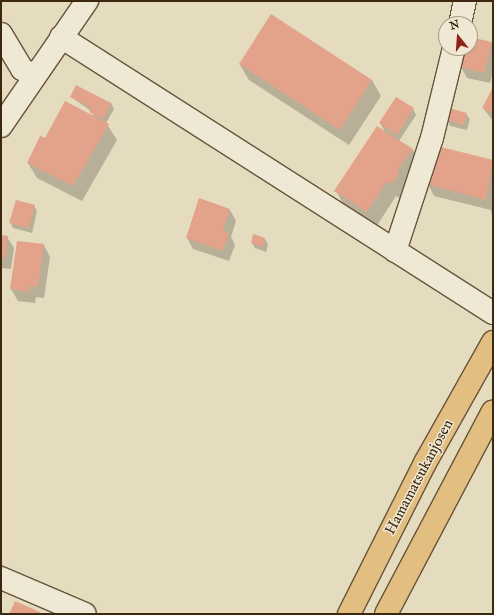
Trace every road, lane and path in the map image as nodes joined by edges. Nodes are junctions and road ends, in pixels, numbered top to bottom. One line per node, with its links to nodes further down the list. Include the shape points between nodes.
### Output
1 (86, 1): 5 (street)
2 (465, 1): 3 (street)
3 (462, 16)
4 (1, 34): 7 (street, via 22,69)
5 (61, 37): 7 (street); 9 (street)
6 (452, 56): 9 (street, via 432,138)
7 (34, 76): 8 (street)
8 (1, 126)
9 (395, 251): 10 (street)
10 (493, 313)
11 (493, 342): 15 (main road, Hamamatsukanjosen, via 425,463)
12 (493, 411): 16 (main road)
13 (1, 578): 14 (street)
14 (85, 614)
15 (349, 614)
16 (386, 614)

